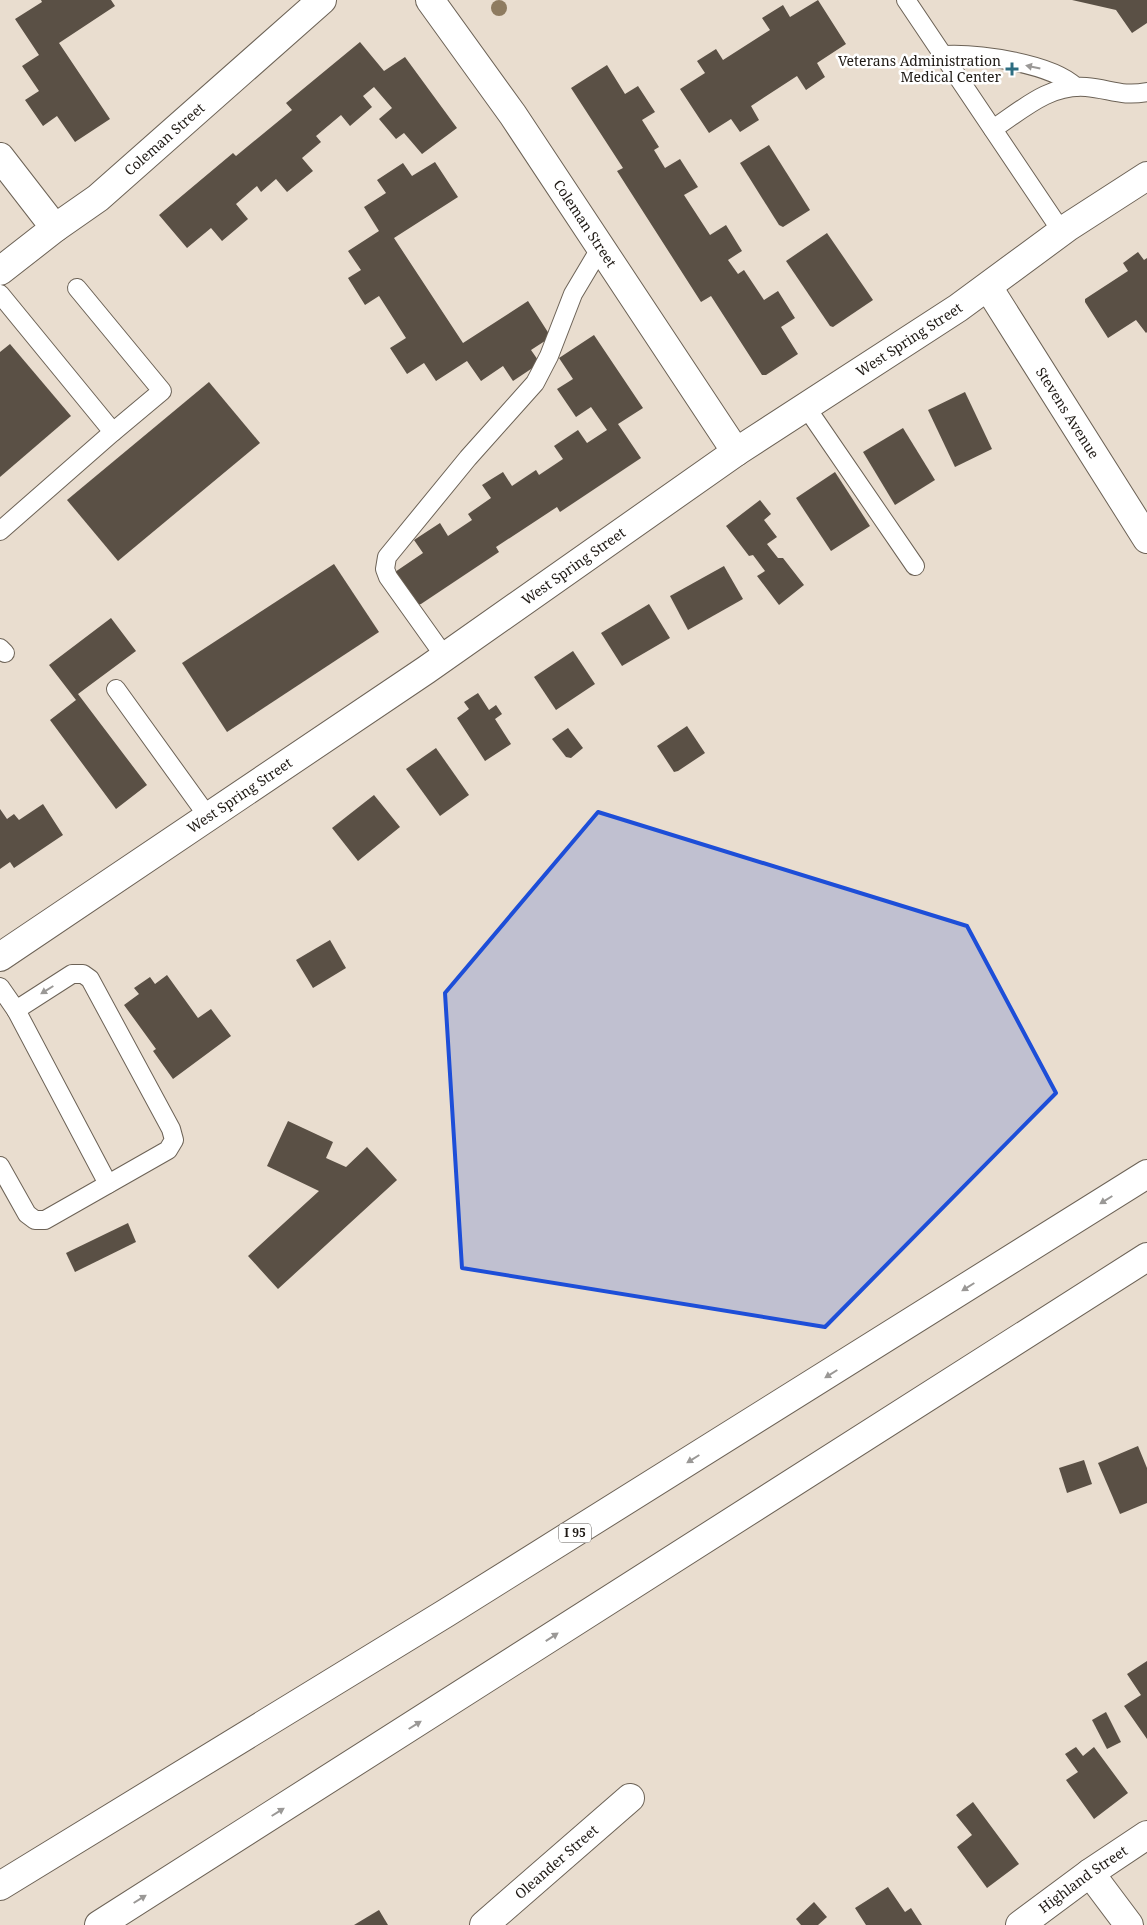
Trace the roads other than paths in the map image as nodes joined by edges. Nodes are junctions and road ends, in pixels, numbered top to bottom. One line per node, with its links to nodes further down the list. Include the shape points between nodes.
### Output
1 (322, 0): 10 (main road, Coleman Street, via 98,198)
2 (430, 0): 12 (main road, Coleman Street, via 503,101)
3 (906, 0): 4 (lane)
4 (944, 55): 5 (lane, one-way to 4, via 1045,69 977,56); 7 (lane)
5 (1076, 87): 6 (lane, via 1123,94); 7 (lane, via 1046,94)
6 (1147, 92)
7 (993, 129): 11 (lane)
8 (0, 157): 10 (main road)
9 (1147, 176): 11 (main road, West Spring Street)
10 (55, 228): 13 (main road, Coleman Street)
11 (1062, 232): 14 (main road, West Spring Street)
12 (600, 247): 19 (main road, Coleman Street); 23 (lane, via 573,294 535,383 387,557 385,569 388,577)
13 (0, 271)
14 (988, 286): 17 (main road, West Spring Street); 21 (main road, Stevens Avenue)
15 (77, 288): 18 (lane, via 162,391)
16 (0, 294): 18 (lane)
17 (806, 407): 19 (main road, West Spring Street); 22 (lane)
18 (113, 432): 20 (lane)
19 (736, 452): 23 (main road, West Spring Street)
20 (0, 531)
21 (1147, 539)
22 (914, 566)
23 (445, 657): 25 (main road, West Spring Street)
24 (116, 689): 25 (lane)
25 (209, 818): 26 (main road, West Spring Street)
26 (0, 957)
27 (0, 987): 28 (lane)
28 (16, 1010): 31 (lane); 31 (lane, one-way to 28, via 168,1150 174,1140 171,1129 90,979 83,974 72,974)
29 (0, 1166): 31 (lane, via 27,1214 35,1220 45,1220)
30 (1147, 1174): 36 (main road, I 95, one-way to 36, via 463,1603)
31 (108, 1184)
32 (1147, 1257): 37 (main road, one-way to 32)
33 (630, 1798): 38 (main road, Oleander Street)
34 (1147, 1835): 35 (main road, Highland Street)
35 (1090, 1873): 39 (main road, Highland Street); 40 (main road)
36 (0, 1886)
37 (99, 1925)
38 (484, 1925)
39 (1020, 1925)
40 (1129, 1925)

